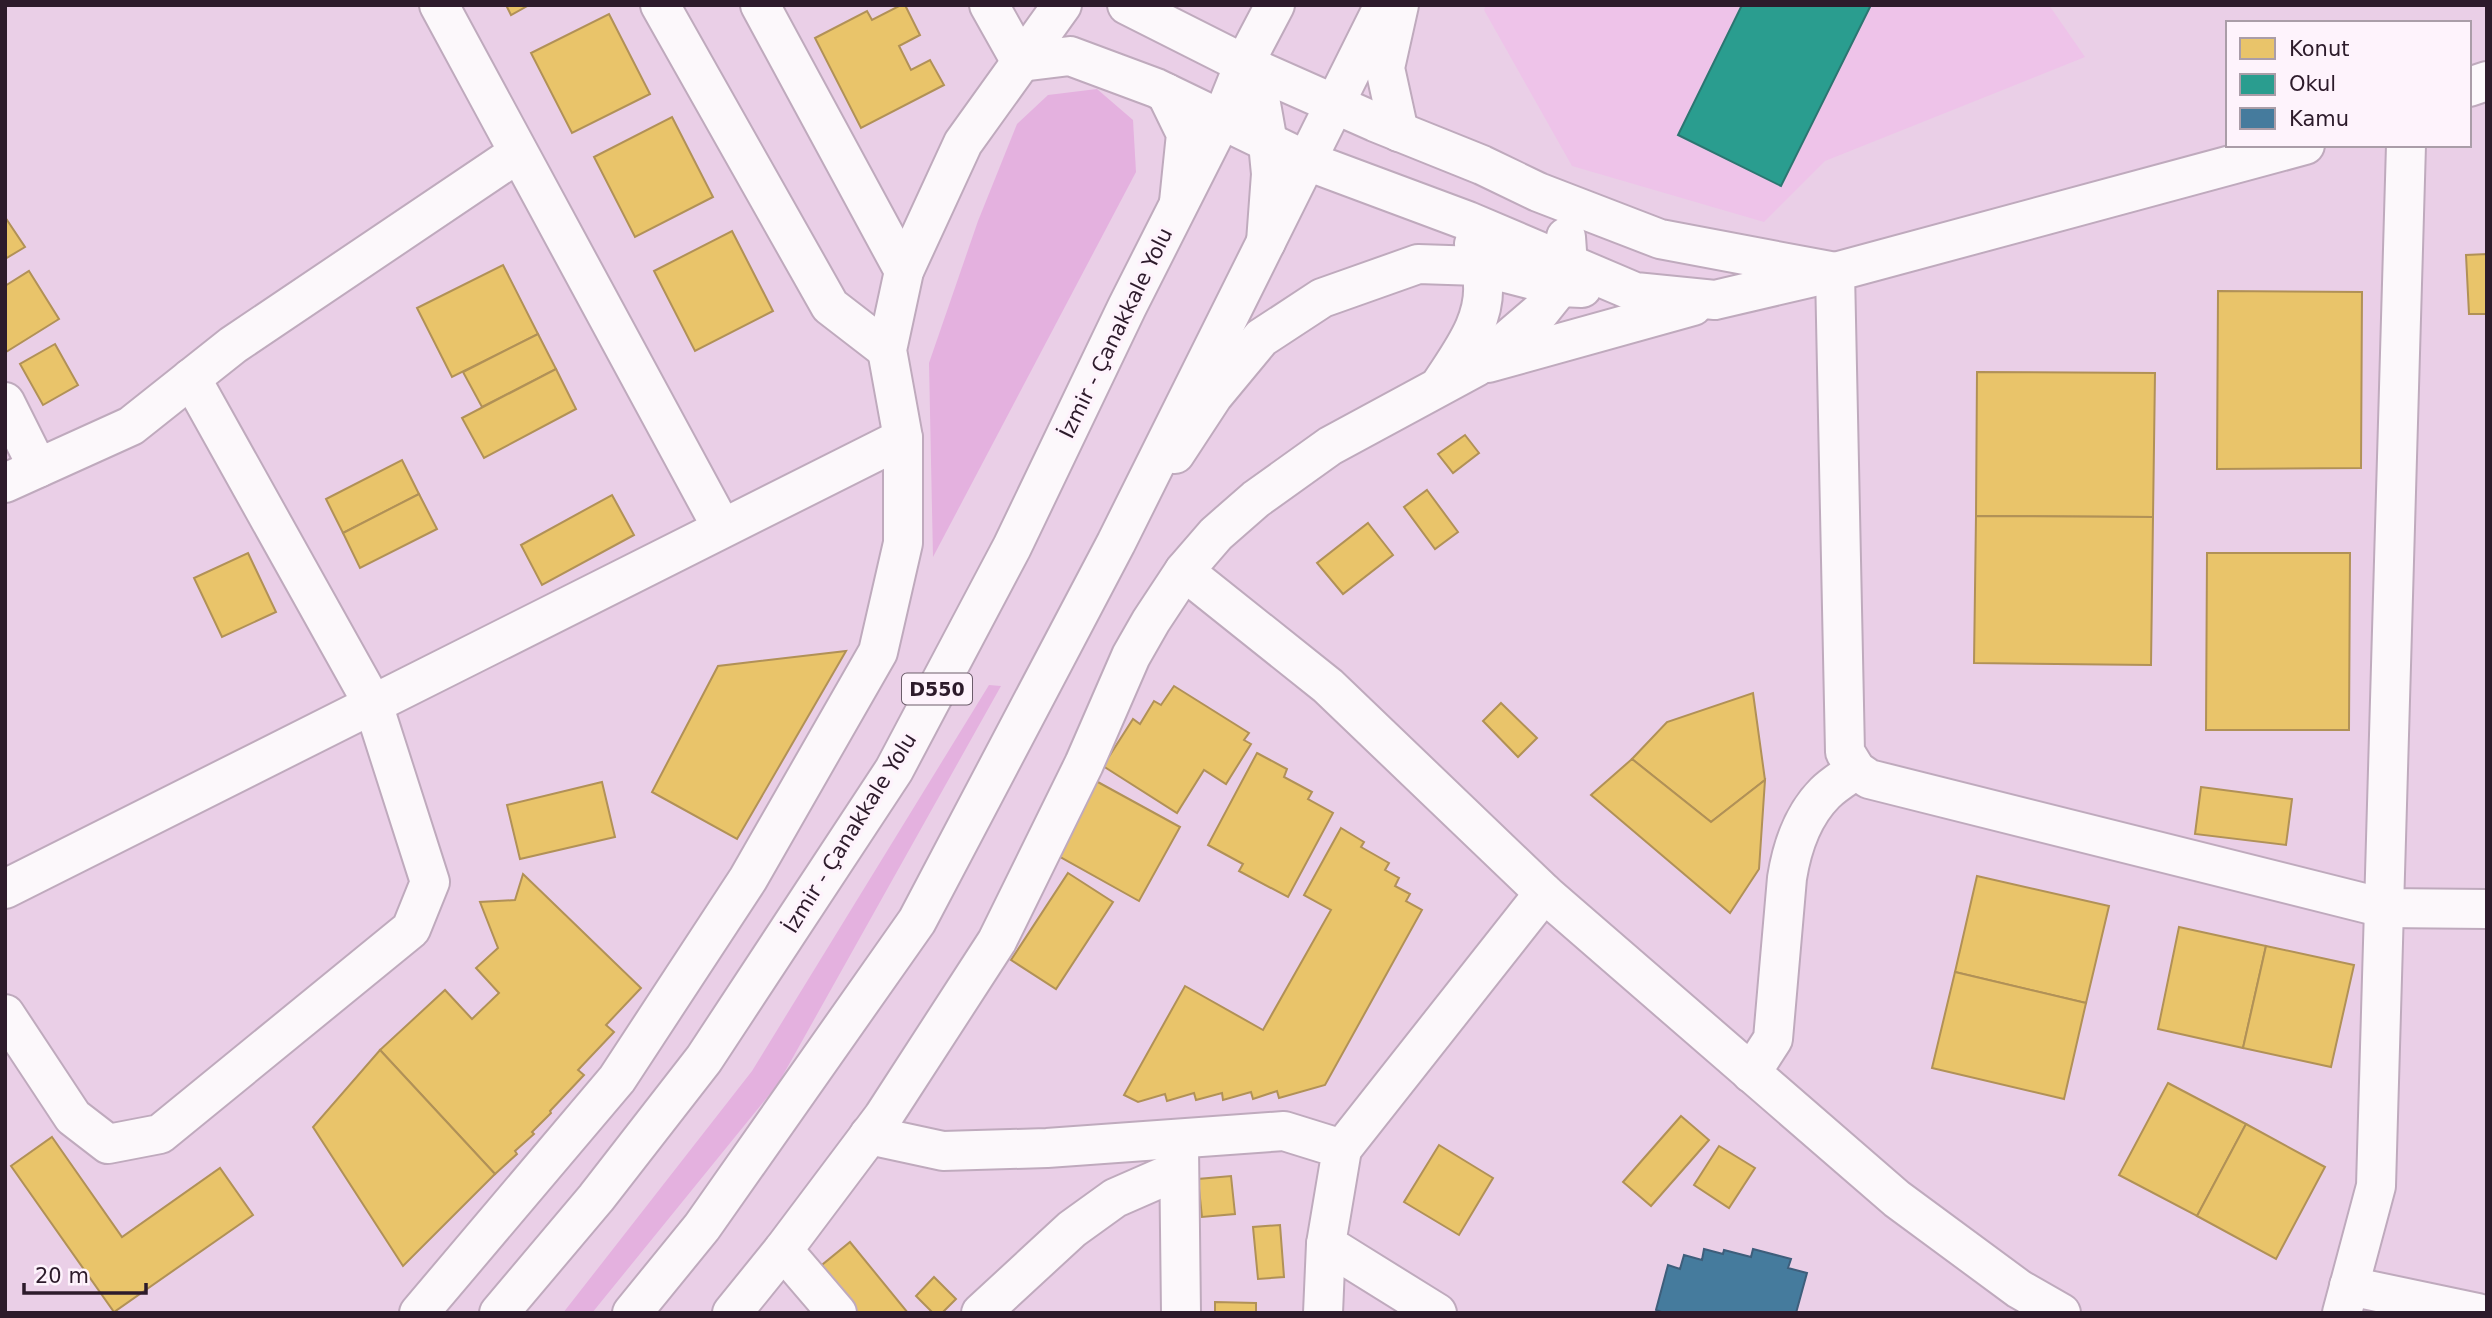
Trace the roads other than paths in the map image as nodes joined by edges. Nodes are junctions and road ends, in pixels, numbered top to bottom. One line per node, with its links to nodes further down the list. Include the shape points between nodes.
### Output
1 (439, 5): 19 (main road)
2 (660, 5): 30 (main road, via 830,306)
3 (760, 5): 26 (main road)
4 (989, 5): 10 (main road)
5 (1062, 5): 10 (main road)
6 (1127, 5): 11 (main road)
7 (1275, 5): 11 (main road, İzmir - Çanakkale Yolu / D550)
8 (1384, 5): 13 (main road)
9 (1399, 5): 15 (main road, via 1385,68)
10 (1021, 62): 12 (main road, via 1070,56); 26 (main road, via 962,144)
11 (1244, 64): 13 (main road); 14 (main road, İzmir - Çanakkale Yolu / D550); 16 (main road, via 1258,87)
12 (1167, 93): 14 (main road); 22 (main road, via 1186,134)
13 (1336, 104): 15 (main road); 20 (main road)
14 (1221, 121): 16 (main road); 22 (main road, İzmir - Çanakkale Yolu / D550)
15 (1399, 132): 21 (main road)
16 (1268, 143): 20 (main road); 24 (main road, via 1271,174)
17 (2298, 147): 27 (main road)
18 (2406, 147): 44 (main road)
19 (518, 153): 32 (main road); 37 (main road)
20 (1307, 161): 23 (main road); 24 (main road)
21 (1538, 192): 27 (main road, via 1660,239); 28 (main road, via 1557,211 1566,232)
22 (1178, 205): 56 (main road, İzmir - Çanakkale Yolu / D550, via 1012,547 894,770 704,1059)
23 (1468, 221): 25 (main road); 28 (main road)
24 (1266, 243): 38 (main road)
25 (1479, 266): 28 (main road); 33 (main road, via 1482,311); 38 (main road, via 1418,264 1322,298 1261,338 1213,396)
26 (904, 271): 30 (main road)
27 (1835, 272): 29 (main road); 41 (main road, via 1845,752)
28 (1562, 274): 29 (main road, via 1635,292); 31 (main road, via 1540,312)
29 (1715, 300): 31 (main road)
30 (887, 350): 35 (main road)
31 (1476, 367): 33 (main road)
32 (191, 378): 36 (main road, via 131,426); 40 (main road)
33 (1440, 386): 39 (main road, via 1330,446 1256,499 1216,534)
34 (5, 402): 36 (main road)
35 (903, 438): 37 (main road); 55 (main road, via 903,543 878,652 748,879 617,1079)
36 (22, 475)
37 (722, 528): 40 (main road)
38 (1116, 543): 57 (main road, via 917,921 702,1227)
39 (1184, 571): 43 (main road, via 1328,687); 48 (main road, via 1131,656 997,942)
40 (373, 704): 42 (main road); 46 (main road, via 430,882 411,929 160,1134 107,1144 74,1117)
41 (1856, 770): 44 (main road, via 1869,779); 47 (main road, via 1825,793 1800,830 1791,853 1773,1039)
42 (5, 889)
43 (1544, 893): 47 (main road); 49 (main road)
44 (2384, 908): 45 (main road); 53 (main road, via 2376,1186)
45 (2487, 909)
46 (5, 1014)
47 (1751, 1073): 54 (main road)
48 (869, 1135): 50 (main road, via 943,1151 1047,1148); 52 (main road)
49 (1342, 1149): 50 (main road, via 1284,1132); 51 (main road)
50 (1179, 1154): 60 (main road, via 1072,1229); 61 (main road)
51 (1326, 1244): 62 (main road); 63 (main road)
52 (783, 1250): 58 (main road); 59 (main road)
53 (2346, 1299): 65 (main road)
54 (2011, 1301): 64 (main road)
55 (419, 1313)
56 (499, 1313)
57 (632, 1313)
58 (732, 1313)
59 (837, 1313)
60 (981, 1313)
61 (1181, 1313)
62 (1323, 1313)
63 (1437, 1313)
64 (2061, 1313)
65 (2478, 1313)

